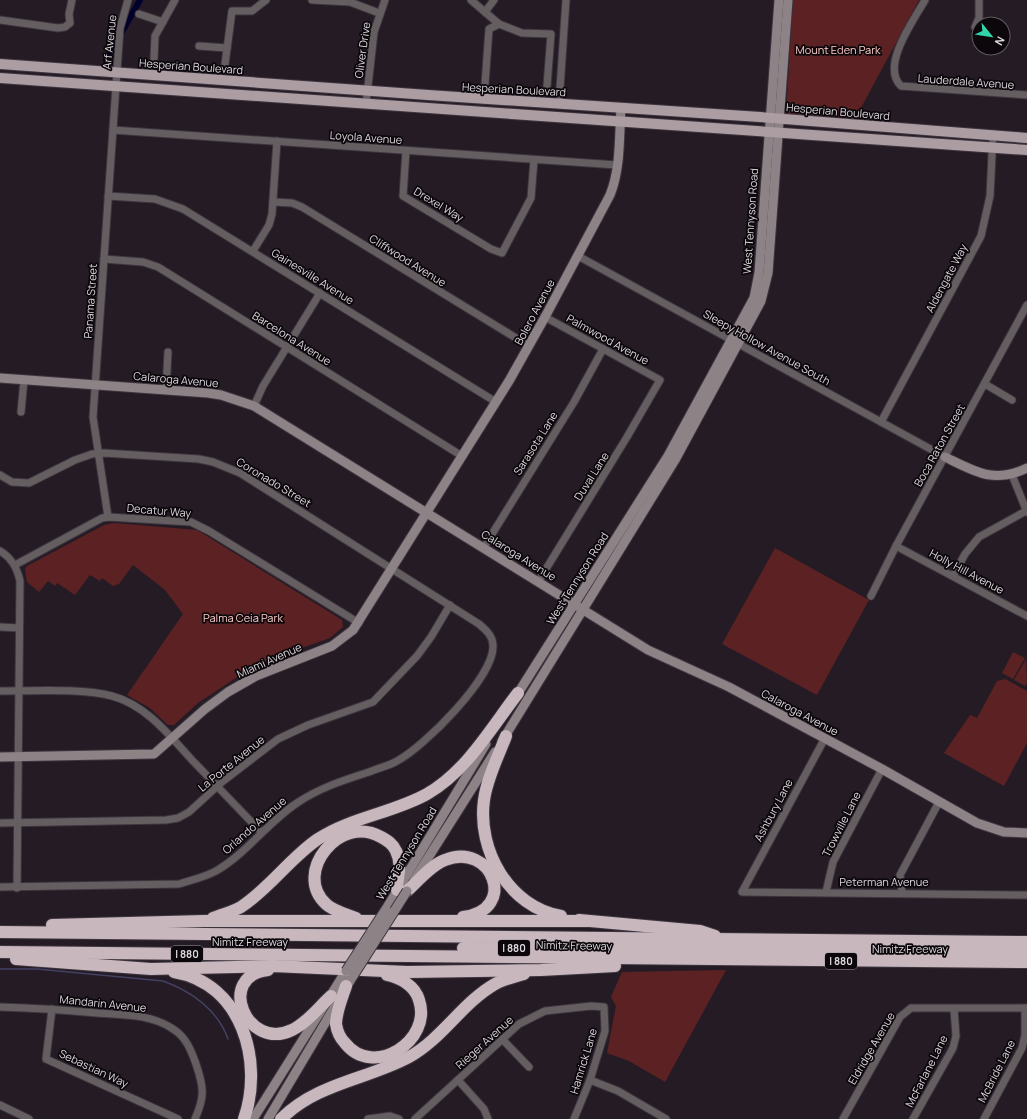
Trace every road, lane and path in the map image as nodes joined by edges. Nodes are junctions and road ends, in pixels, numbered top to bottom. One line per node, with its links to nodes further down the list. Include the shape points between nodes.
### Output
1 (72, 0): 18 (street, via 70,23 65,27)
2 (128, 0): 26 (street, Arf Avenue, via 120,28)
3 (175, 0): 19 (street)
4 (266, 0): 22 (street, via 252,11 232,11)
5 (312, 0): 15 (street, via 350,2)
6 (385, 0): 15 (street, Oliver Drive)
7 (470, 0): 14 (street)
8 (494, 0): 14 (street)
9 (566, 0): 33 (street)
10 (779, 0): 36 (main road, West Tennyson Road)
11 (788, 0): 36 (main road, West Tennyson Road)
12 (925, 0): 32 (street, Lauderdale Avenue, via 902,40 895,58 894,76 898,84 904,88)
13 (979, 0): 17 (street)
14 (485, 12): 20 (street)
15 (379, 13): 31 (street, Oliver Drive, via 374,32)
16 (139, 14): 19 (street)
17 (979, 16)
18 (0, 20)
19 (163, 22): 23 (street, via 155,36)
20 (499, 24): 28 (street, via 489,29); 29 (street, via 522,33 551,34)
21 (199, 46): 22 (street)
22 (227, 48): 25 (street)
23 (154, 59)
24 (0, 64): 26 (main road, Hesperian Boulevard)
25 (225, 64)
26 (117, 73): 30 (street, Arf Avenue); 31 (main road, Hesperian Boulevard)
27 (0, 78): 30 (main road)
28 (485, 84)
29 (547, 86)
30 (116, 87): 34 (main road); 38 (street, Panama Street)
31 (368, 91): 33 (main road, Hesperian Boulevard); 34 (street, Oliver Drive)
32 (1027, 95)
33 (559, 103): 35 (main road, Hesperian Boulevard)
34 (366, 104): 37 (main road)
35 (621, 108): 36 (main road, Hesperian Boulevard); 37 (main road, Bolero Avenue)
36 (775, 118): 39 (main road, West Tennyson Road); 40 (main road, Hesperian Boulevard)
37 (620, 121): 39 (main road); 47 (main road, Bolero Avenue)
38 (113, 130): 42 (street, Loyola Avenue); 48 (street, Panama Street)
39 (774, 132): 43 (main road); 56 (main road, West Tennyson Road, via 759,273 754,298)
40 (993, 134): 41 (main road, Hesperian Boulevard); 43 (street, Aldengate Way)
41 (1027, 138)
42 (277, 141): 45 (street, Loyola Avenue); 49 (street)
43 (993, 148): 44 (main road); 71 (street, Aldengate Way, via 989,206 981,236)
44 (1027, 150)
45 (406, 151): 46 (street, Loyola Avenue); 46 (street, Drexel Way, via 403,196 491,249 502,253 531,198)
46 (534, 160): 47 (street, Loyola Avenue)
47 (617, 165): 51 (main road, Bolero Avenue, via 610,195)
48 (108, 196): 50 (street, Gainesville Avenue, via 155,199 178,206); 52 (street, Panama Street)
49 (273, 202): 50 (street, via 269,225); 57 (street, Cliffwood Avenue, via 292,203 302,207)
50 (253, 251): 53 (street, Gainesville Avenue)
51 (578, 256): 55 (main road, Bolero Avenue); 56 (street, Sleepy Hollow Avenue South)
52 (104, 259): 58 (street, Barcelona Avenue, via 143,262 158,267); 65 (street, Panama Street)
53 (320, 294): 58 (street); 68 (street, Gainesville Avenue)
54 (1027, 305): 64 (street, Boca Raton Street)
55 (546, 317): 57 (main road, Bolero Avenue); 59 (street, Palmwood Avenue)
56 (735, 342): 71 (street, Sleepy Hollow Avenue South); 89 (main road, West Tennyson Road, via 668,456); 91 (main road, West Tennyson Road, via 675,460)
57 (529, 346): 68 (main road, Bolero Avenue)
58 (286, 347): 69 (street); 73 (street, Barcelona Avenue)
59 (603, 349): 63 (street, Palmwood Avenue); 82 (street, Sarasota Lane, via 574,402)
60 (168, 352): 66 (street)
61 (0, 378): 62 (main road, Calaroga Avenue)
62 (24, 380): 65 (main road, Calaroga Avenue); 70 (street)
63 (660, 380): 87 (street, Duval Lane)
64 (985, 384): 67 (street); 74 (street, Boca Raton Street)
65 (95, 385): 66 (main road, Calaroga Avenue); 72 (street, Panama Street, via 93,417)
66 (166, 389): 69 (main road, Calaroga Avenue, via 221,395)
67 (1012, 400)
68 (496, 402): 73 (main road, Bolero Avenue)
69 (254, 406): 78 (main road, Calaroga Avenue)
70 (22, 412)
71 (881, 422): 74 (street, Sleepy Hollow Avenue South)
72 (98, 454): 76 (street, Coronado Street, via 75,460 30,483 12,482); 80 (street, Panama Street); 85 (street, Coronado Street, via 199,459 226,466)
73 (462, 456): 78 (main road, Bolero Avenue)
74 (945, 457): 77 (main road, via 977,472); 81 (street, Boca Raton Street)
75 (1027, 468): 77 (main road)
76 (0, 475)
77 (1012, 475): 79 (street)
78 (428, 512): 82 (main road, Calaroga Avenue); 85 (main road, Miami Avenue)
79 (1027, 512): 86 (street, via 979,537 965,554)
80 (108, 517): 84 (street, Decatur Way); 93 (street, Decatur Way, via 186,522 200,526)
81 (896, 546): 86 (street, Holly Hill Avenue); 88 (street, Boca Raton Street)
82 (484, 547): 87 (main road, Calaroga Avenue)
83 (0, 551): 84 (street)
84 (14, 565): 95 (street, via 20,581)
85 (392, 569): 90 (street, Coronado Street); 93 (main road, Miami Avenue)
86 (954, 576): 92 (street, Holly Hill Avenue)
87 (538, 582): 89 (main road, Calaroga Avenue)
88 (871, 596)
89 (574, 604): 91 (main road, Calaroga Avenue); 99 (main road, West Tennyson Road)
90 (450, 605): 96 (street, Coronado Street); 106 (street, La Porte Avenue, via 416,656 373,702 308,725 278,739)
91 (584, 610): 100 (main road, West Tennyson Road); 102 (main road, Calaroga Avenue, via 648,650 720,682)
92 (1027, 616)
93 (358, 623): 101 (main road, Miami Avenue, via 343,639 332,646 271,670 228,692)
94 (0, 627): 95 (street)
95 (19, 628): 98 (street)
96 (488, 632): 110 (street, Orlando Avenue, via 493,644 491,660 485,672 418,748 396,762 314,793)
97 (0, 691): 98 (street)
98 (19, 691): 101 (street, via 96,692 113,696 140,709); 104 (street)
99 (518, 693): 114 (main road, West Tennyson Road); 119 (highway, via 469,758 427,794 346,824 328,834 302,852 240,907)
100 (506, 736): 114 (main road, West Tennyson Road); 122 (highway, via 488,780 484,801 485,832 495,862 511,888 528,904 550,914)
101 (172, 738): 104 (main road, Miami Avenue, via 160,750 148,755); 106 (street)
102 (825, 738): 105 (main road, Calaroga Avenue); 115 (street, Ashbury Lane)
103 (0, 757): 104 (main road, Miami Avenue)
104 (19, 758): 109 (street)
105 (882, 769): 107 (main road, Calaroga Avenue); 116 (street, Trowville Lane, via 833,862)
106 (217, 786): 109 (street, La Porte Avenue, via 190,812 178,818); 110 (street)
107 (940, 802): 111 (main road, Calaroga Avenue, via 986,827 1004,832); 117 (street, via 900,875)
108 (0, 823): 109 (street, La Porte Avenue)
109 (18, 824): 113 (street)
110 (261, 832): 113 (street, Orlando Avenue, via 226,865 200,878 179,884)
111 (1027, 833)
112 (0, 887): 113 (street, Orlando Avenue)
113 (17, 888)
114 (402, 890): 120 (highway, via 400,864 390,842 376,834 359,832 332,842 317,866 315,882 318,892 332,908); 121 (highway, via 436,865 452,857 478,860 489,871 495,887 494,895 486,909 472,916); 138 (main road, West Tennyson Road, bridge); 138 (main road, West Tennyson Road, bridge, via 386,909)
115 (742, 892): 116 (street, Peterman Avenue)
116 (826, 892): 117 (street, Peterman Avenue)
117 (902, 892): 118 (street, Peterman Avenue)
118 (1027, 895)
119 (204, 921): 120 (highway); 123 (highway, via 3,926)
120 (363, 921): 121 (highway)
121 (426, 921): 122 (highway)
122 (587, 921): 127 (highway, via 700,931)
123 (0, 929)
124 (0, 932): 125 (highway, Nimitz Freeway / I 880)
125 (36, 933): 126 (highway, I 880, via 29,939); 127 (highway, Nimitz Freeway / I 880)
126 (0, 938)
127 (726, 940): 128 (highway, Nimitz Freeway / I 880)
128 (1027, 942)
129 (0, 944): 131 (highway, I 880)
130 (0, 952): 133 (highway, Nimitz Freeway / I 880)
131 (1027, 952)
132 (0, 956): 136 (highway, via 23,960)
133 (655, 959): 134 (highway, Nimitz Freeway / I 880); 137 (highway, via 642,966)
134 (1027, 962)
135 (301, 966): 136 (highway); 138 (highway); 139 (highway, via 260,971 246,980 241,990 241,1005 246,1017 254,1026 271,1033 281,1034 293,1030)
136 (151, 969): 153 (highway, via 193,977 210,988 232,1011 244,1032 251,1063 250,1099)
137 (541, 970): 138 (highway, via 407,972); 156 (highway, via 496,984 484,992 440,1034 410,1056 316,1093)
138 (350, 976): 138 (highway, via 394,976 408,984 416,993 421,1018 408,1043 391,1054 378,1058 366,1057 350,1049 339,1034 336,1023); 139 (main road, West Tennyson Road); 155 (main road, West Tennyson Road)
139 (331, 996): 154 (main road, West Tennyson Road)
140 (0, 1007): 143 (street, Mandarin Avenue)
141 (604, 1007): 145 (street, Rieger Avenue, via 545,1011 519,1024); 148 (street, Hamrick Lane, via 605,1031)
142 (1026, 1008): 144 (street, Eldridge Avenue); 165 (street, McBride Lane, via 1022,1048)
143 (52, 1009): 151 (street, Sebastian Way, via 46,1059); 152 (street, Mandarin Avenue, via 140,1016 175,1029 189,1045 203,1091)
144 (954, 1009): 163 (street, Eldridge Avenue, via 912,1008 900,1017); 164 (street, McFarlane Lane, via 956,1036 953,1048)
145 (502, 1039): 146 (street); 147 (street, Rieger Avenue)
146 (529, 1067)
147 (458, 1080): 159 (street, Rieger Avenue); 160 (street, via 484,1108)
148 (590, 1080): 161 (street, Hamrick Lane); 162 (street, via 618,1091)
149 (0, 1105): 150 (street)
150 (29, 1119)
151 (178, 1119)
152 (195, 1119)
153 (244, 1119)
154 (253, 1119)
155 (268, 1119)
156 (281, 1119)
157 (368, 1119): 158 (street, via 390,1116)
158 (400, 1119)
159 (415, 1119)
160 (488, 1119)
161 (574, 1119)
162 (666, 1119)
163 (843, 1119)
164 (913, 1119)
165 (984, 1119)

